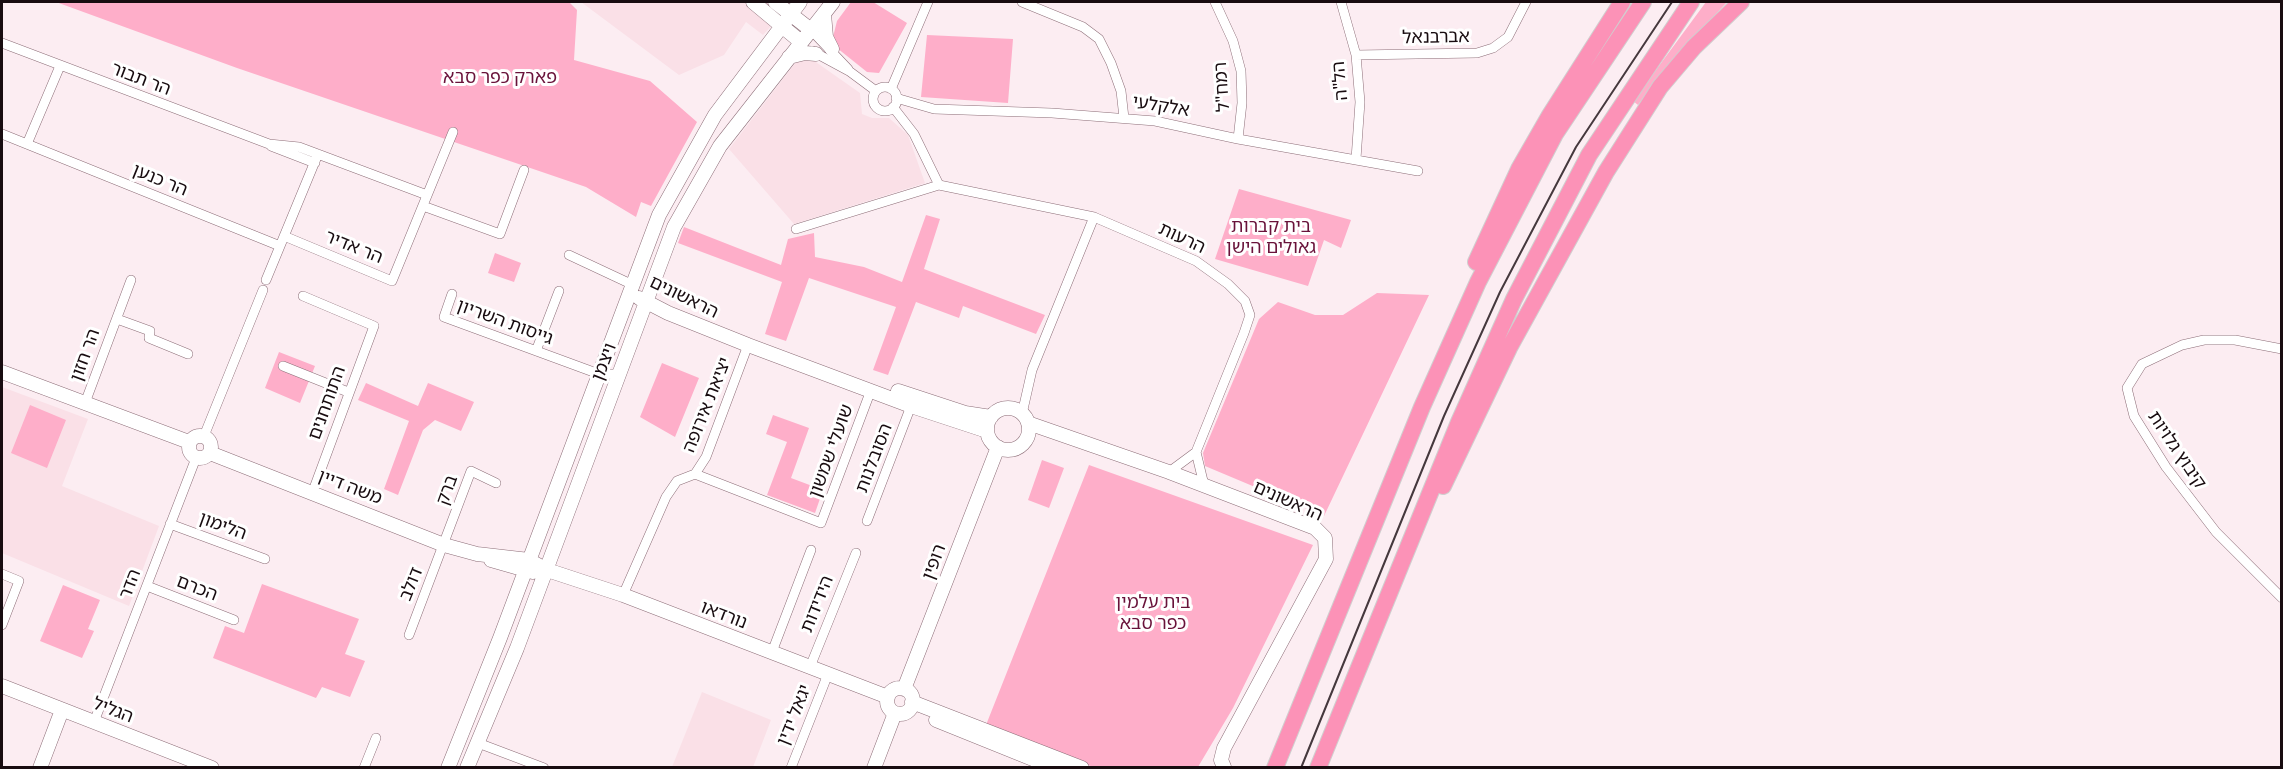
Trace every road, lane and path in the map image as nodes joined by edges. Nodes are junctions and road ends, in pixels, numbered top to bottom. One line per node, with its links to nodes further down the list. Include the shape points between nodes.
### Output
1 (775, 2): 15 (street)
2 (800, 2): 15 (street, ויצמן)
3 (833, 2): 14 (street, ויצמן)
4 (928, 2): 27 (street)
5 (1022, 2): 28 (street, via 1083,27 1099,39 1121,91)
6 (1215, 2): 31 (street, רמח"ל, via 1233,41 1241,71)
7 (1341, 2): 22 (street, הל"ה)
8 (1526, 2): 22 (street, אברבנאל, via 1508,37 1477,53)
9 (1622, 2): 85 (highway, via 1550,115 1492,226)
10 (1643, 2): 85 (highway, via 1567,115 1513,211 1446,352)
11 (1691, 2): 96 (highway, via 1589,154 1536,255 1463,411)
12 (1741, 2): 96 (highway, via 1660,87 1606,172 1509,348)
13 (758, 6): 15 (street); 19 (street, via 768,28)
14 (824, 14): 16 (street, ויצמן); 20 (street, via 826,37)
15 (786, 20): 16 (street); 17 (street); 19 (street, ויצמן)
16 (810, 30): 17 (street, ויצמן); 20 (street)
17 (801, 42): 21 (street); 23 (street, ויצמן)
18 (2, 43): 24 (street, הר תבור)
19 (765, 46): 46 (street, ויצמן, via 715,115 678,178)
20 (832, 49): 25 (street)
21 (816, 54): 23 (street); 25 (street)
22 (1356, 55): 34 (street, הל"ה, via 1360,102)
23 (789, 57): 50 (street, ויצמן, via 707,167 674,227)
24 (60, 66): 32 (street); 33 (street, הר תבור, via 269,144 299,147)
25 (849, 71): 26 (street)
26 (876, 91): 27 (street, via 882,87); 27 (street, via 873,99 877,108 884,111)
27 (894, 98): 28 (street, אלקלעי, via 934,109); 37 (street)
28 (1124, 118): 31 (street, אלקלעי)
29 (453, 132): 38 (street, הר אדיר)
30 (2, 134): 32 (street, הר כנען)
31 (1238, 139): 34 (street, אלקלעי)
32 (27, 144): 43 (street, הר כנען)
33 (316, 159): 38 (street, הר תבור); 42 (street)
34 (1356, 159): 36 (street, אלקלעי)
35 (524, 170): 39 (street, via 500,234)
36 (1418, 171)
37 (939, 185): 40 (street, הרעות); 41 (street, הרעות)
38 (428, 195): 39 (street, הר אדיר)
39 (423, 206): 42 (street, הר אדיר, via 392,281)
40 (1094, 217): 66 (street, via 1032,370); 71 (street, הרעות, via 1196,261 1245,301 1250,315)
41 (796, 229)
42 (284, 236): 43 (street)
43 (280, 246): 68 (street)
44 (569, 255): 46 (street, via 612,275)
45 (131, 280): 51 (street, הר חזון)
46 (629, 289): 50 (street, הראשונים); 52 (street, ויצמן)
47 (559, 291): 55 (street)
48 (452, 294): 55 (street, גייסות השריון, via 444,317)
49 (303, 296): 63 (street, התותחנים, via 374,326)
50 (647, 298): 53 (street, הראשונים); 61 (street, ויצמן); 67 (street, הראשונים)
51 (117, 318): 56 (street, הר חזון, via 150,331 149,338); 64 (street, הר חזון)
52 (610, 345): 58 (street, via 594,362); 60 (street, ויצמן)
53 (748, 345): 62 (street, הראשונים); 74 (street, יציאת אירופה, via 706,457)
54 (2282, 349): 93 (street, קיבוץ גלויות, via 2235,340 2182,345 2142,364 2127,388 2134,416 2172,475 2216,532)
55 (536, 351): 58 (street, גייסות השריון)
56 (188, 354)
57 (283, 366): 63 (street)
58 (578, 367): 60 (street, גייסות השריון)
59 (2, 372): 64 (street)
60 (600, 374): 61 (street, גייסות השריון); 87 (street, ויצמן)
61 (619, 374): 88 (street, ויצמן)
62 (871, 390): 65 (street, הראשונים); 74 (street, שועלי שמשון, via 821,523)
63 (348, 392): 77 (street, התותחנים)
64 (85, 403): 69 (street)
65 (911, 406): 67 (street, הראשונים); 78 (street, הסובלנות)
66 (1025, 418): 67 (street, via 1016,410 1002,409); 70 (street, via 1027,437 1018,447); 73 (street, הראשונים)
67 (989, 424): 70 (street, via 993,443)
68 (204, 436): 69 (street); 72 (street, via 211,445)
69 (189, 442): 72 (street, via 189,450)
70 (998, 447): 102 (street, רופין)
71 (1196, 452): 73 (street); 76 (street)
72 (203, 455): 77 (street, משה דיין); 79 (street, הדר)
73 (1169, 472): 76 (street, הראשונים)
74 (695, 474): 92 (street, יציאת אירופה, via 677,481 666,497)
75 (496, 483): 80 (street, ברק, via 471,471)
76 (1204, 485): 110 (street, הראשונים, via 1315,528 1325,538 1327,550 1326,560 1224,748)
77 (313, 491): 80 (street, משה דיין)
78 (867, 521)
79 (170, 524): 84 (street, הלימון); 90 (street, הדר)
80 (444, 545): 83 (street, משה דיין); 97 (street, דולב)
81 (811, 550): 98 (street)
82 (856, 553): 99 (street, הידידות)
83 (477, 554): 86 (street, משה דיין); 87 (street, משה דיין)
84 (265, 559)
85 (1359, 559): 121 (highway)
86 (502, 565): 87 (street, משה דיין); 91 (street, via 514,575)
87 (527, 566): 88 (street, משה דיין); 91 (street, ויצמן)
88 (547, 570): 92 (street, נורדאו); 109 (street, ויצמן)
89 (2, 574): 95 (street, via 19,581)
90 (147, 586): 94 (street, הכרם); 107 (street, הדר)
91 (518, 589): 114 (street, ויצמן)
92 (623, 595): 98 (street, נורדאו)
93 (2282, 598)
94 (234, 620)
95 (2, 625)
96 (1372, 633): 122 (highway)
97 (408, 635)
98 (772, 652): 99 (street, נורדאו)
99 (810, 667): 100 (street, נורדאו)
100 (828, 674): 103 (street, נורדאו); 117 (street, יגאל ידין)
101 (2, 686): 105 (street, הגליל)
102 (904, 689): 103 (street, via 892,691); 104 (street, via 910,694)
103 (888, 697): 106 (street, via 887,705)
104 (911, 705): 106 (street, via 903,713); 119 (street); 120 (street)
105 (62, 710): 107 (street, הגליל); 111 (street)
106 (895, 713): 118 (street)
107 (94, 722): 112 (street, הגליל)
108 (376, 738): 113 (street)
109 (478, 743): 115 (street, ויצמן); 116 (street)
110 (1223, 767)
111 (39, 768)
112 (212, 768)
113 (364, 768)
114 (448, 768)
115 (467, 768)
116 (544, 768)
117 (791, 768)
118 (874, 768)
119 (1055, 768)
120 (1082, 768)
121 (1275, 768)
122 (1318, 768)

